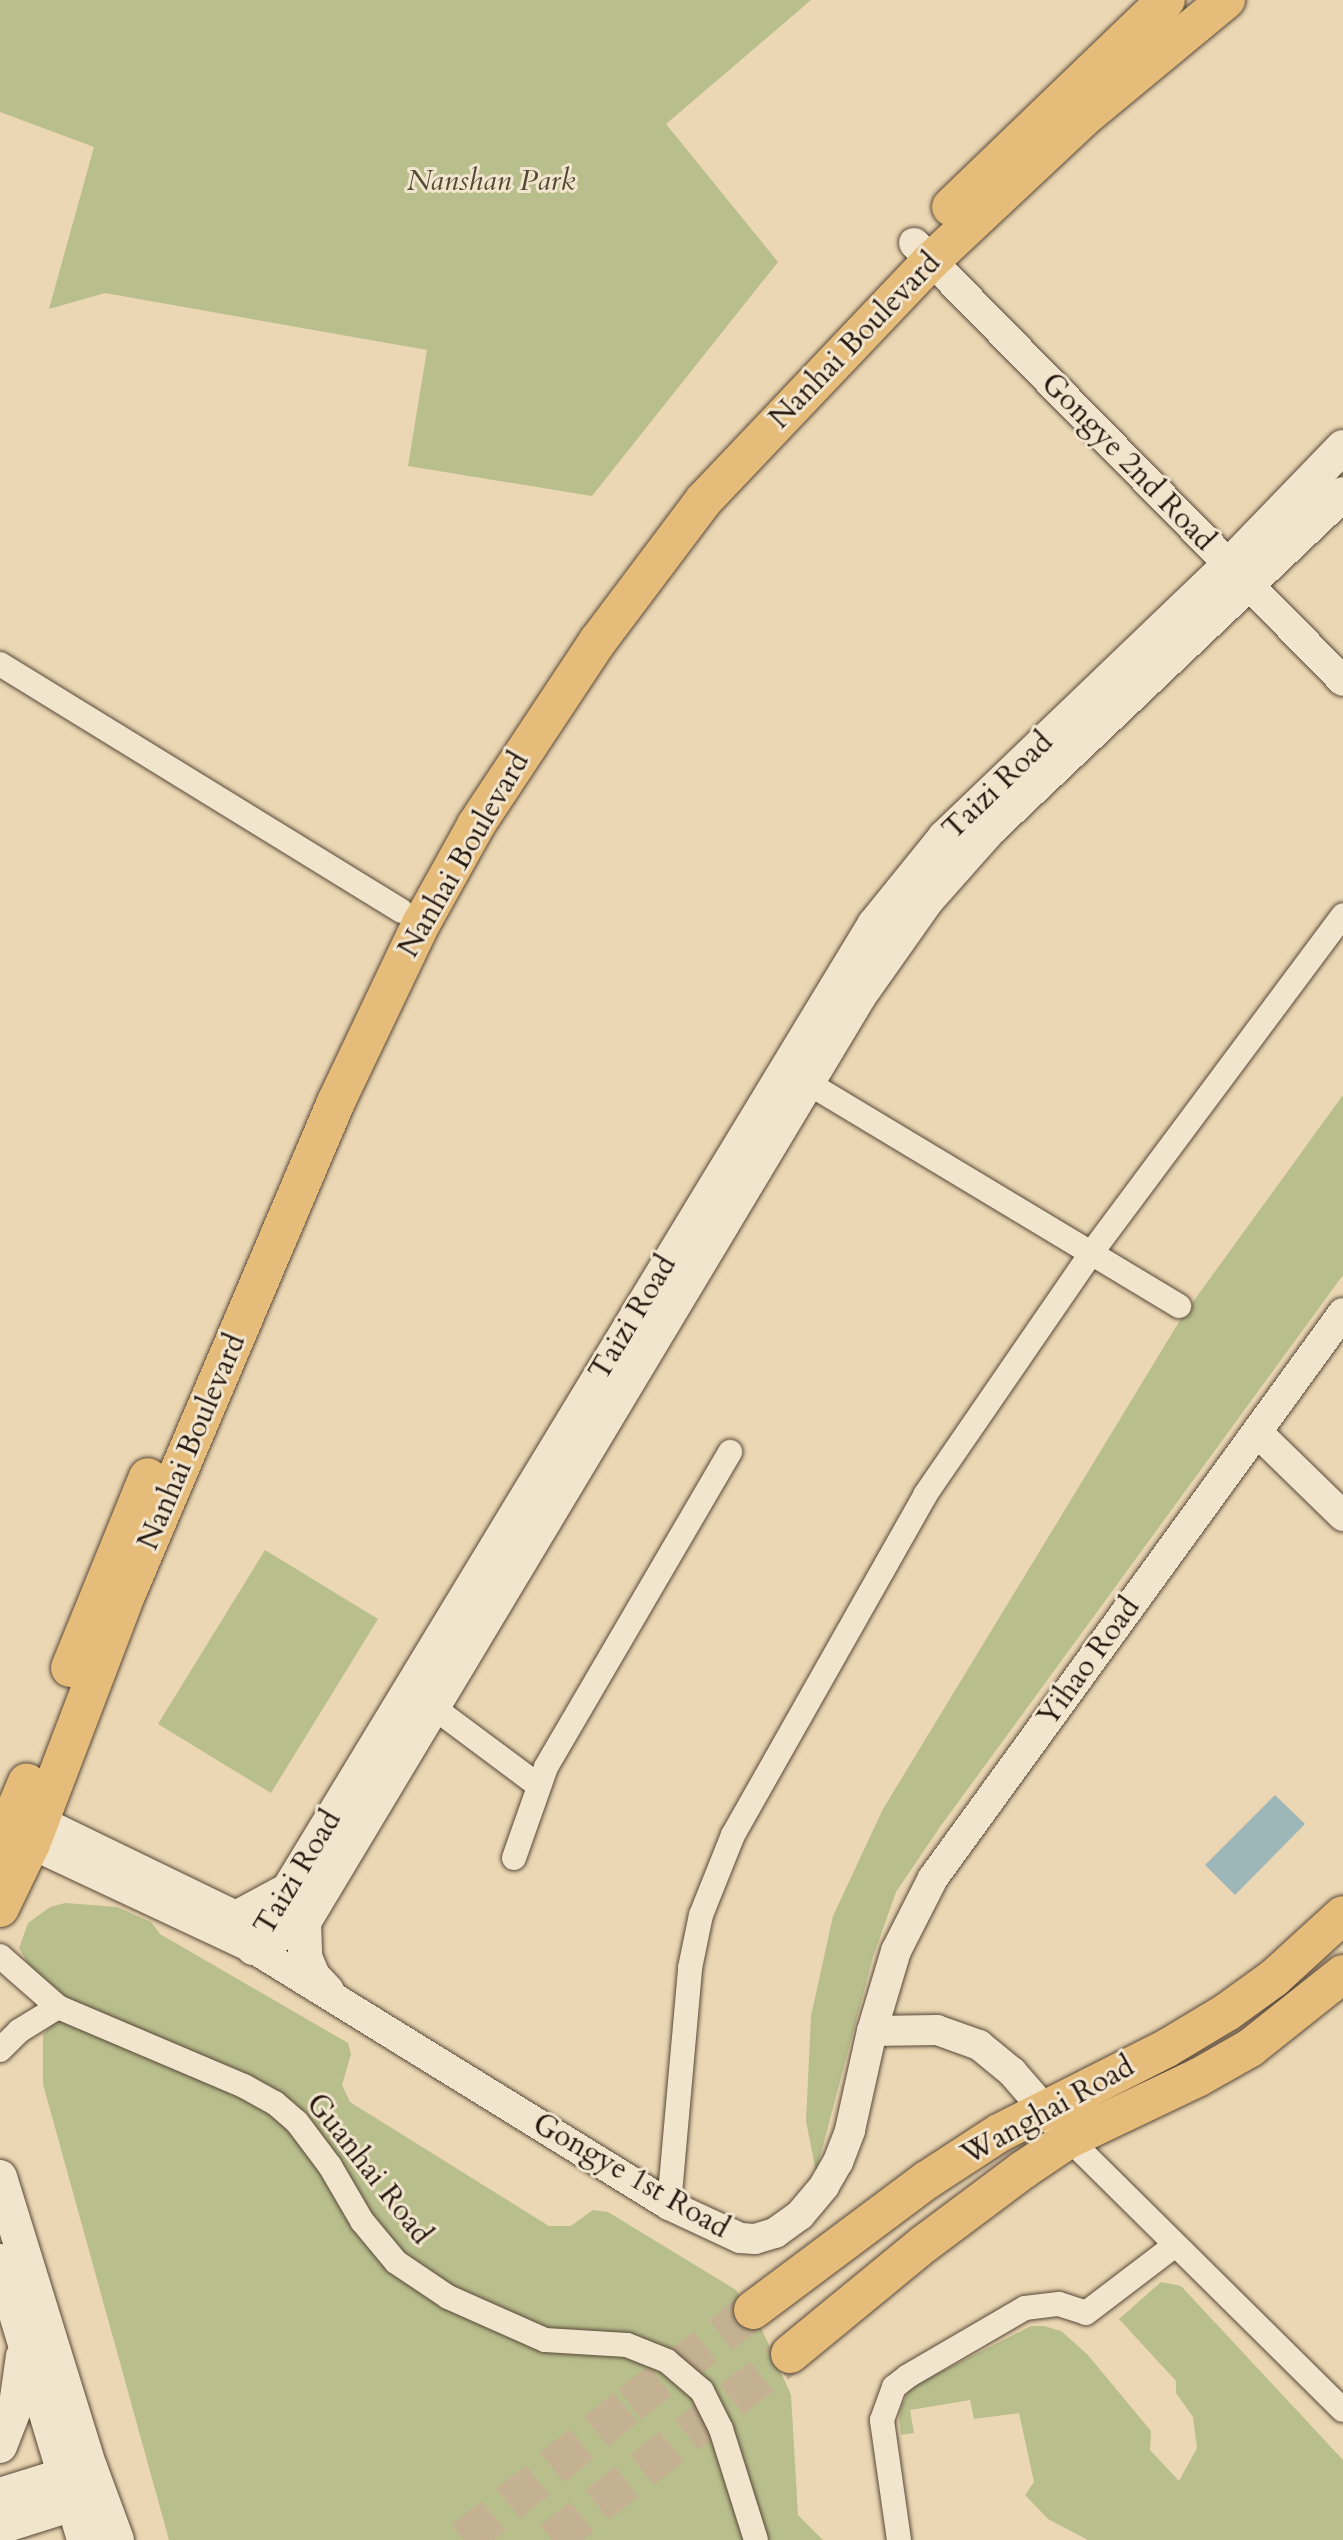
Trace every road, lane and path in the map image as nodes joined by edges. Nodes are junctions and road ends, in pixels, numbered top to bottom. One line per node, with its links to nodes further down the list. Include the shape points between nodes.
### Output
1 (1166, 0): 3 (main road, Nanhai Boulevard)
2 (1226, 0): 3 (main road, Nanhai Boulevard)
3 (922, 252): 6 (street, Gongye 2nd Road); 9 (main road, Nanhai Boulevard, via 755,408 625,562 510,724); 20 (main road, Nanhai Boulevard, via 704,500 598,641 476,825 336,1102)
4 (1343, 447): 6 (main road, Taizi Road)
5 (1343, 494): 6 (main road, Taizi Road)
6 (1238, 574): 8 (street, Gongye 2nd Road); 11 (main road, Taizi Road, via 963,857 890,951); 22 (main road, Taizi Road, via 945,837 874,925)
7 (0, 664): 9 (street)
8 (1343, 681)
9 (401, 911): 20 (main road, Nanhai Boulevard, via 313,1090 128,1524)
10 (1343, 915): 12 (street)
11 (808, 1083): 12 (street); 18 (main road, Taizi Road)
12 (1092, 1252): 13 (street); 37 (street, via 925,1495 715,1874 690,1968)
13 (1179, 1306)
14 (1343, 1313): 15 (street, Yihao Road)
15 (1258, 1433): 17 (street); 32 (street, Yihao Road, via 933,1878 896,1951)
16 (730, 1452): 19 (street)
17 (1343, 1516)
18 (433, 1707): 19 (street); 26 (main road, Taizi Road)
19 (539, 1786): 21 (street)
20 (21, 1834): 23 (main road, Nanhai Boulevard); 25 (street); 27 (street, Gongye 1st Road)
21 (514, 1858)
22 (288, 1890): 25 (main road); 27 (main road, Taizi Road)
23 (0, 1908)
24 (1343, 1915): 34 (main road, Wanghai Road, via 1274,1978 1227,2012)
25 (238, 1917): 27 (street)
26 (304, 1922): 27 (main road, Taizi Road); 30 (main road, via 305,1957)
27 (253, 1948): 30 (street, Gongye 1st Road)
28 (0, 1956): 31 (street, Guanhai Road)
29 (1343, 1974): 35 (main road, Wanghai Road, via 1250,2048)
30 (327, 1991): 37 (street, Gongye 1st Road)
31 (58, 2007): 33 (street); 50 (street, Guanhai Road, via 275,2103 297,2122 362,2221 396,2262 448,2297 545,2340 627,2345 667,2361 702,2391 721,2429)
32 (872, 2031): 34 (street, via 959,2035 996,2057); 37 (street, Gongye 1st Road, via 838,2162 800,2215 775,2233 740,2238)
33 (0, 2050)
34 (1044, 2109): 35 (street); 40 (main road, Wanghai Road, via 927,2180)
35 (1069, 2139): 38 (street); 42 (main road, Wanghai Road, via 968,2210)
36 (0, 2177): 45 (main road)
37 (669, 2205)
38 (1174, 2246): 43 (street); 51 (street, via 1086,2313 1059,2304 1025,2308 894,2387 882,2420)
39 (0, 2261): 41 (main road)
40 (753, 2310)
41 (24, 2339): 44 (main road, via 16,2405); 45 (main road)
42 (790, 2354)
43 (1343, 2410)
44 (0, 2446)
45 (76, 2482): 46 (main road); 47 (main road); 48 (main road); 49 (main road)
46 (0, 2495)
47 (0, 2527)
48 (84, 2540)
49 (117, 2540)
50 (756, 2540)
51 (899, 2540)

